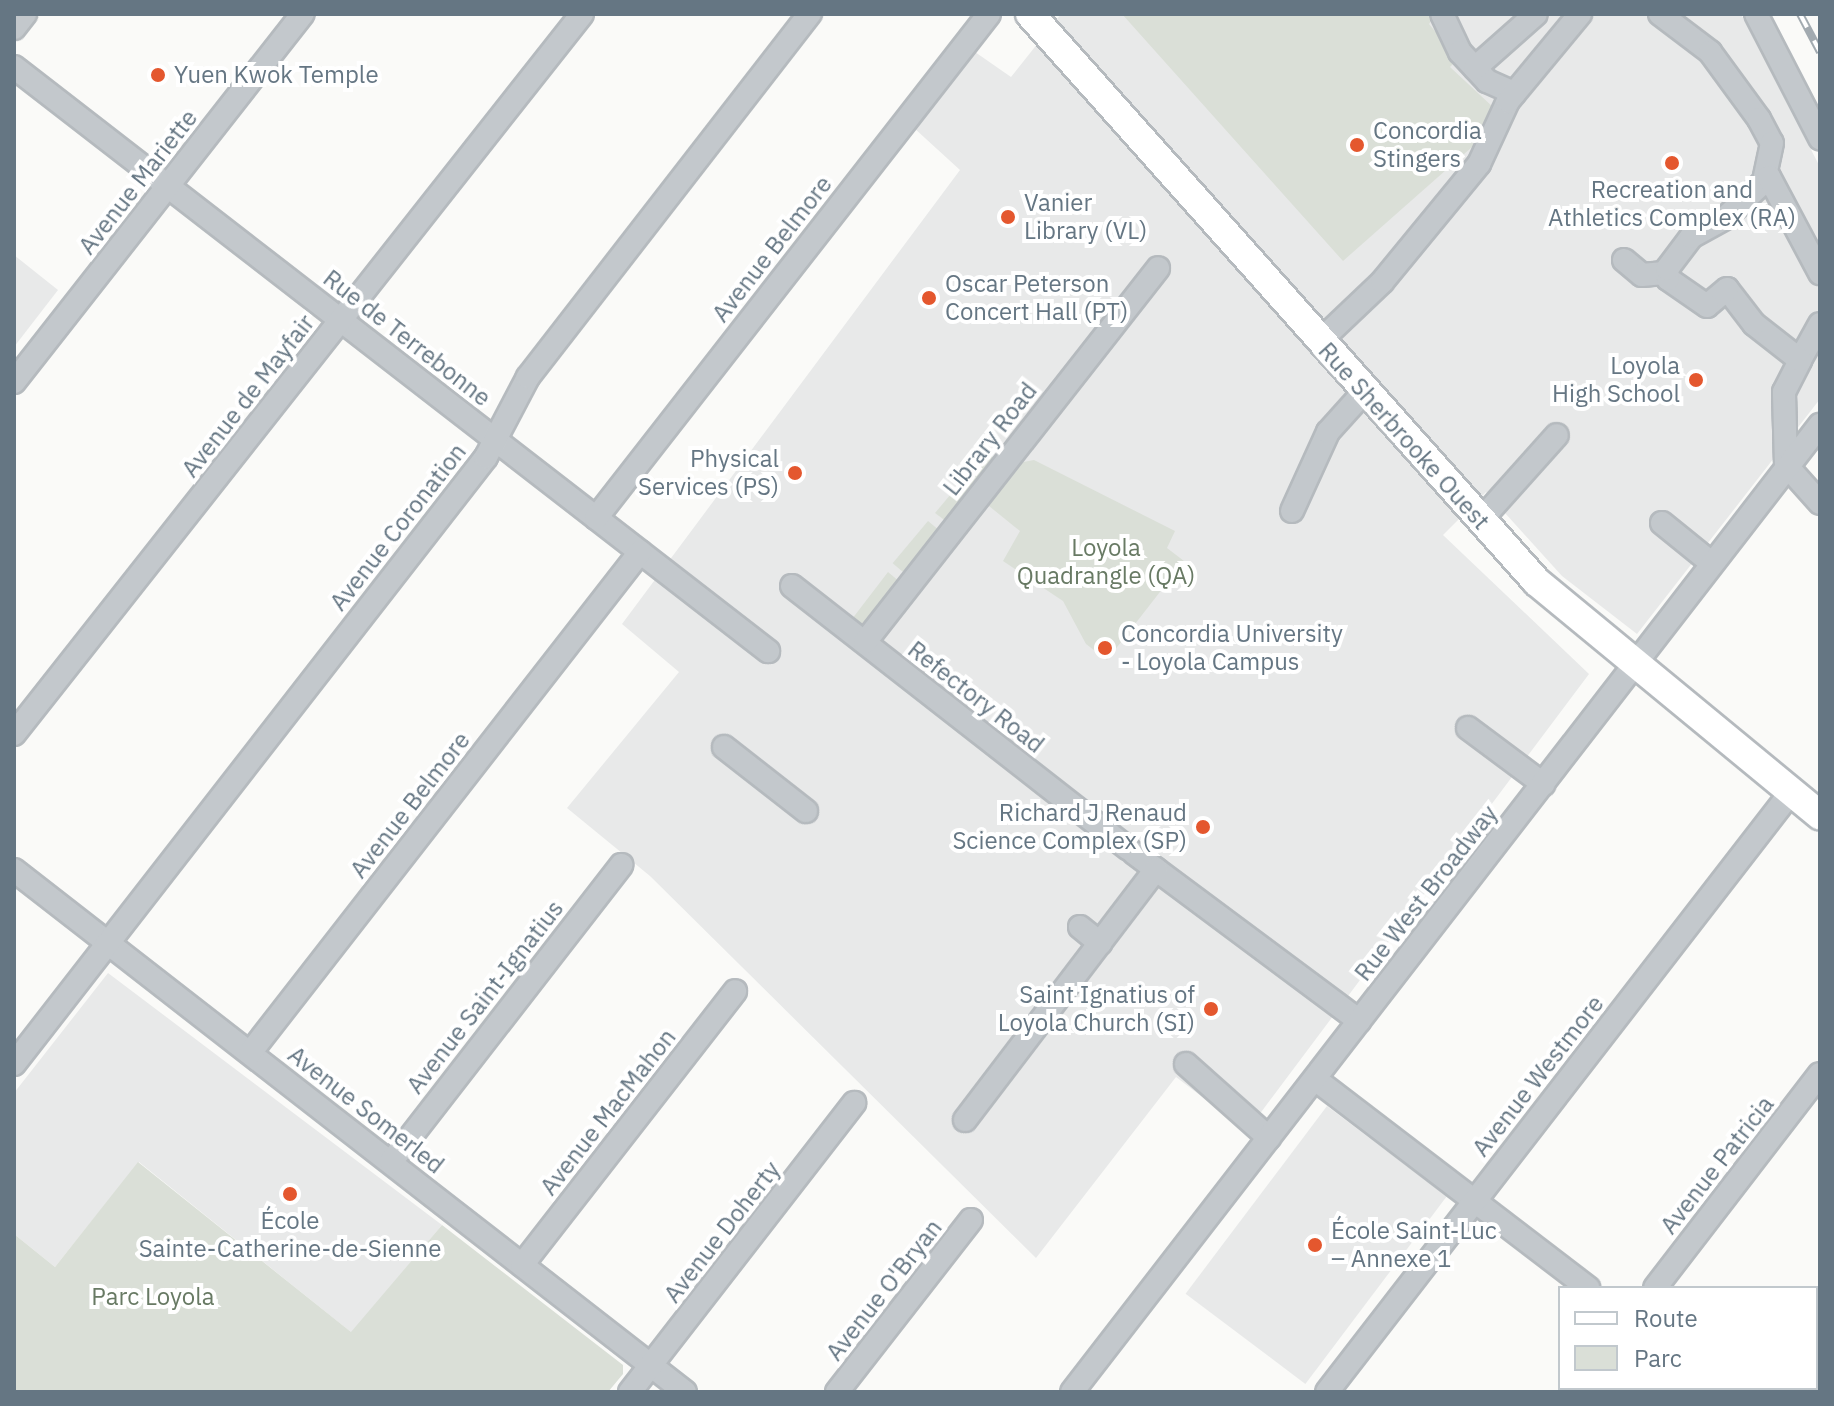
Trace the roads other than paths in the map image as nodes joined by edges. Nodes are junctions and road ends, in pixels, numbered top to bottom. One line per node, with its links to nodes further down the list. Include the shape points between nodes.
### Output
1 (25, 14): 13 (street)
2 (303, 14): 20 (street, Avenue Mariette)
3 (582, 14): 25 (street, Avenue de Mayfair)
4 (810, 14): 33 (street, Avenue Coronation, via 528,377)
5 (989, 14): 37 (street, Avenue Belmore)
6 (1442, 14): 16 (street, via 1448,34)
7 (1536, 14): 16 (street)
8 (1580, 14): 17 (street)
9 (1660, 14): 14 (street)
10 (1686, 14): 14 (street)
11 (1756, 14): 18 (street)
12 (1041, 19): 27 (main road, Rue Sherbrooke Ouest)
13 (14, 28)
14 (1710, 52): 19 (street, via 1769,137)
15 (14, 67): 20 (street, Rue de Terrebonne)
16 (1475, 68): 17 (street)
17 (1514, 93): 27 (street, via 1479,164 1382,282)
18 (1820, 138)
19 (1765, 177): 23 (street, via 1725,218 1691,237); 24 (street, via 1774,180)
20 (168, 186): 25 (street, Rue de Terrebonne); 29 (street, Avenue Mariette)
21 (1624, 260): 23 (street, via 1642,275)
22 (1158, 268): 44 (street, Library Road)
23 (1667, 273): 28 (street, via 1707,306 1727,289 1754,324)
24 (1820, 273)
25 (341, 319): 33 (street, Rue de Terrebonne); 48 (street, Avenue de Mayfair)
26 (1820, 324): 28 (street)
27 (1319, 342): 30 (main road, Rue Sherbrooke Ouest)
28 (1800, 360): 34 (street, via 1784,392)
29 (14, 382)
30 (1364, 392): 36 (street, via 1328,432); 38 (main road, Rue Sherbrooke Ouest)
31 (1820, 425): 34 (street, Rue West Broadway)
32 (1557, 435): 38 (street)
33 (494, 438): 37 (street, Rue de Terrebonne); 58 (street, Avenue Coronation)
34 (1786, 465): 35 (street); 42 (street, Rue West Broadway)
35 (1820, 503)
36 (1292, 511)
37 (596, 518): 41 (street, Rue de Terrebonne)
38 (1480, 521): 46 (main road, Rue Sherbrooke Ouest, via 1555,600)
39 (1662, 523): 42 (street)
40 (1674, 550): 42 (street)
41 (640, 552): 45 (street, Rue de Terrebonne); 62 (street, Avenue Belmore)
42 (1705, 566): 46 (street, Rue West Broadway)
43 (792, 586): 44 (street, Refectory Road)
44 (865, 642): 55 (street, Refectory Road)
45 (768, 651)
46 (1632, 666): 50 (street, Rue West Broadway); 51 (main road, Rue Sherbrooke Ouest)
47 (1468, 728): 50 (street)
48 (14, 734)
49 (724, 747): 52 (street)
50 (1543, 784): 61 (street, Rue West Broadway)
51 (1791, 792): 53 (main road, Rue Sherbrooke Ouest); 71 (street, Avenue Westmore)
52 (806, 811)
53 (1820, 815)
54 (621, 865): 70 (street, Avenue Saint-Ignatius)
55 (1156, 869): 59 (street); 61 (street, Refectory Road)
56 (14, 870): 58 (street, Avenue Somerled)
57 (1080, 927): 59 (street)
58 (109, 942): 62 (street, Avenue Somerled); 63 (street, Avenue Coronation)
59 (1100, 943): 68 (street)
60 (735, 991): 73 (street, Avenue MacMahon)
61 (1359, 1021): 66 (street, Rue West Broadway)
62 (250, 1053): 70 (street, Avenue Somerled)
63 (14, 1064)
64 (1186, 1064): 69 (street)
65 (1820, 1074): 75 (street, Avenue Patricia)
66 (1315, 1079): 69 (street, Rue West Broadway); 71 (street)
67 (854, 1103): 76 (street, Avenue Doherty)
68 (965, 1120)
69 (1269, 1138): 80 (street, Rue West Broadway)
70 (391, 1162): 73 (street, Avenue Somerled)
71 (1474, 1200): 74 (street); 81 (street, Avenue Westmore)
72 (971, 1220): 79 (street, Avenue O'Bryan)
73 (522, 1265): 76 (street, Avenue Somerled)
74 (1585, 1286)
75 (1657, 1286)
76 (652, 1366): 77 (street, Avenue Doherty); 78 (street, Avenue Somerled)
77 (630, 1392)
78 (685, 1392)
79 (837, 1392)
80 (1072, 1392)
81 (1327, 1392)

